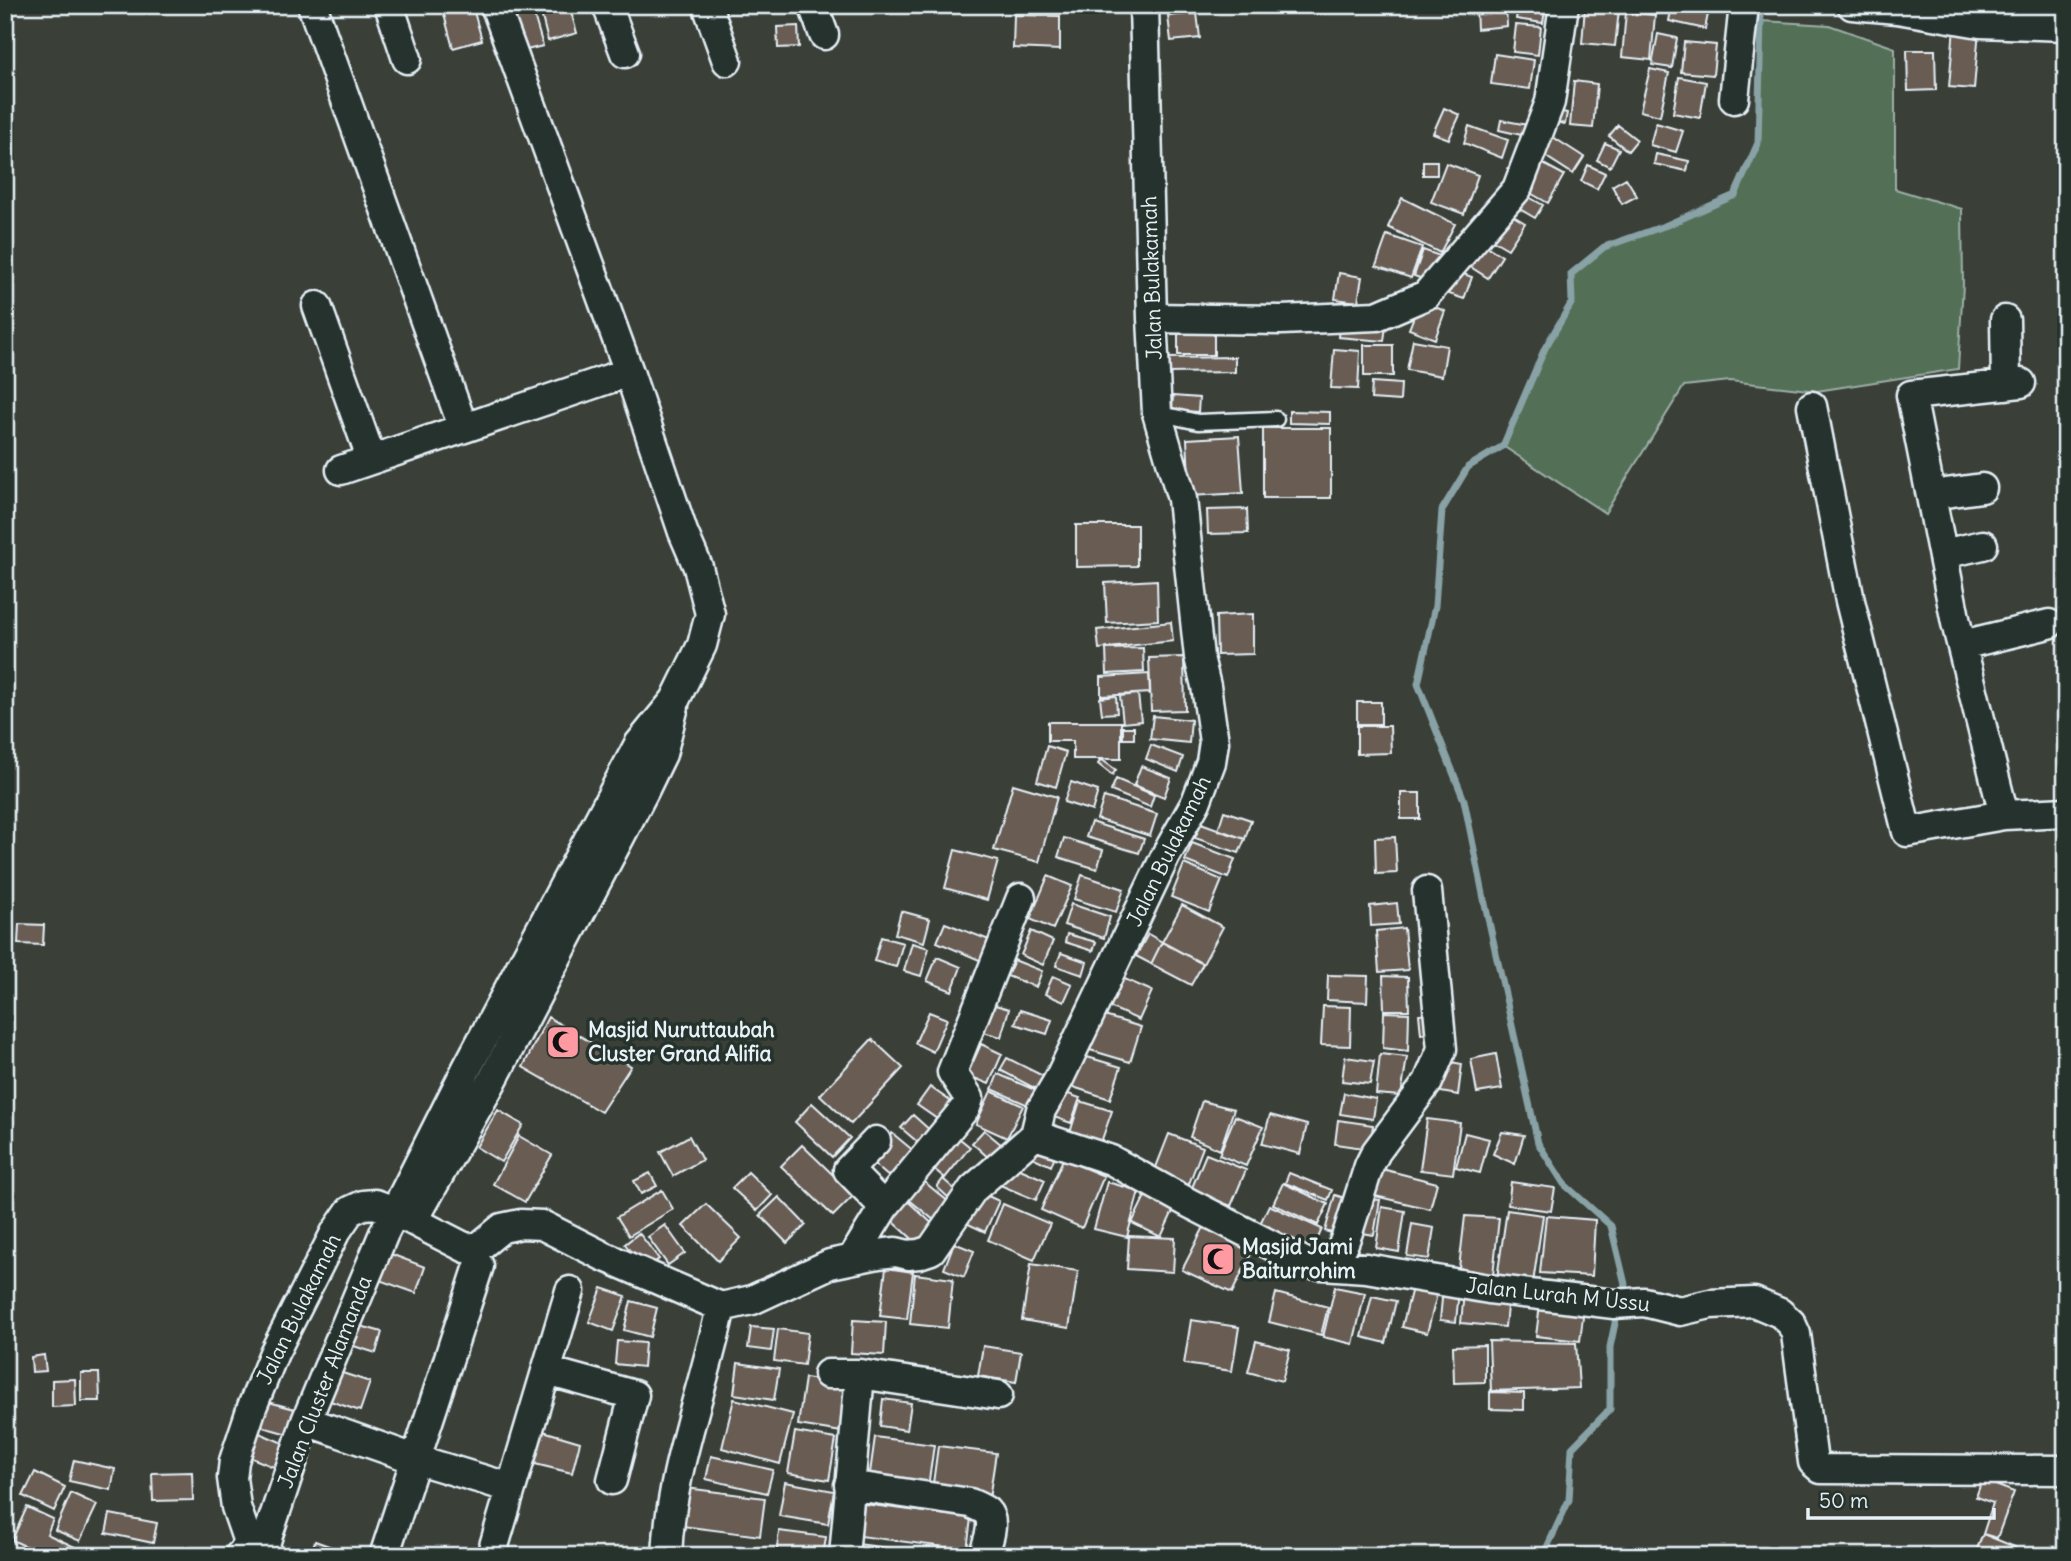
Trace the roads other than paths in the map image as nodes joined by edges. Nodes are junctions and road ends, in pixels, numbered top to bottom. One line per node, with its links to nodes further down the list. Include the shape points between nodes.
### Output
1 (312, 5): 24 (street)
2 (389, 5): 14 (street)
3 (495, 5): 20 (street, Jalan Cluster Alamanda)
4 (607, 5): 13 (street)
5 (707, 5): 15 (street)
6 (813, 5): 12 (street)
7 (1144, 5): 18 (street, Jalan Bulakamah)
8 (1564, 5): 18 (street, via 1550,102 1517,189 1426,295 1377,316)
9 (1744, 5): 16 (street)
10 (1852, 5): 11 (street, via 1980,23)
11 (2066, 26)
12 (824, 35)
13 (625, 53)
14 (407, 59)
15 (727, 61)
16 (1734, 99)
17 (317, 306): 25 (street)
18 (1152, 318): 22 (street, Jalan Bulakamah)
19 (2005, 320): 28 (street, via 2013,384 1911,395)
20 (629, 372): 24 (street); 40 (street, Jalan Cluster Alamanda, via 698,567 710,614 702,645 675,700 662,754 644,791 490,1085)
21 (1812, 406): 34 (street, via 1850,601 1907,832)
22 (1157, 413): 23 (lane, via 1198,422); 37 (street, Jalan Bulakamah, via 1182,499 1199,657 1214,742 1211,762 1196,803 1041,1110)
23 (1276, 419)
24 (463, 427): 25 (street)
25 (371, 458): 26 (street)
26 (341, 470)
27 (1982, 488): 28 (street)
28 (1931, 495): 30 (street)
29 (1983, 545): 30 (street)
30 (1943, 554): 32 (street)
31 (2049, 624): 32 (street)
32 (1962, 645): 34 (street)
33 (2066, 811): 34 (street)
34 (2004, 815)
35 (1427, 891): 43 (street, via 1442,1049 1428,1082 1368,1166)
36 (1021, 898): 39 (street, via 952,1072 968,1098 967,1107)
37 (1035, 1135): 41 (street, via 973,1189 931,1250); 43 (street, Jalan Lurah M Ussu, via 1111,1160 1308,1264)
38 (876, 1141): 39 (street, via 848,1170)
39 (884, 1207): 41 (street)
40 (404, 1216): 45 (street, Jalan Bulakamah, via 466,1248 480,1245 502,1228 542,1225); 50 (street, Jalan Cluster Alamanda); 56 (street, Jalan Bulakamah, via 375,1204 350,1211 274,1353 234,1461 236,1507 247,1539)
41 (852, 1259): 45 (street, via 830,1264 752,1300)
42 (479, 1266): 51 (street)
43 (1335, 1266): 52 (street, Jalan Lurah M Ussu, via 1489,1289 1619,1304 1644,1302 1680,1311 1754,1302 1780,1313 1796,1334 1817,1468)
44 (570, 1291): 46 (street)
45 (720, 1307): 60 (street, via 683,1455)
46 (547, 1371): 53 (street, via 634,1395); 55 (street)
47 (828, 1374): 48 (street)
48 (860, 1374): 49 (street); 54 (street)
49 (998, 1395)
50 (306, 1420): 51 (street); 57 (street, Jalan Cluster Alamanda)
51 (415, 1459): 55 (street); 58 (street)
52 (2066, 1470)
53 (612, 1480)
54 (849, 1485): 61 (street); 62 (street, via 970,1503 986,1511 991,1521)
55 (512, 1488): 59 (street)
56 (239, 1556)
57 (261, 1556)
58 (384, 1556)
59 (491, 1556)
60 (667, 1556)
61 (844, 1556)
62 (983, 1556)

